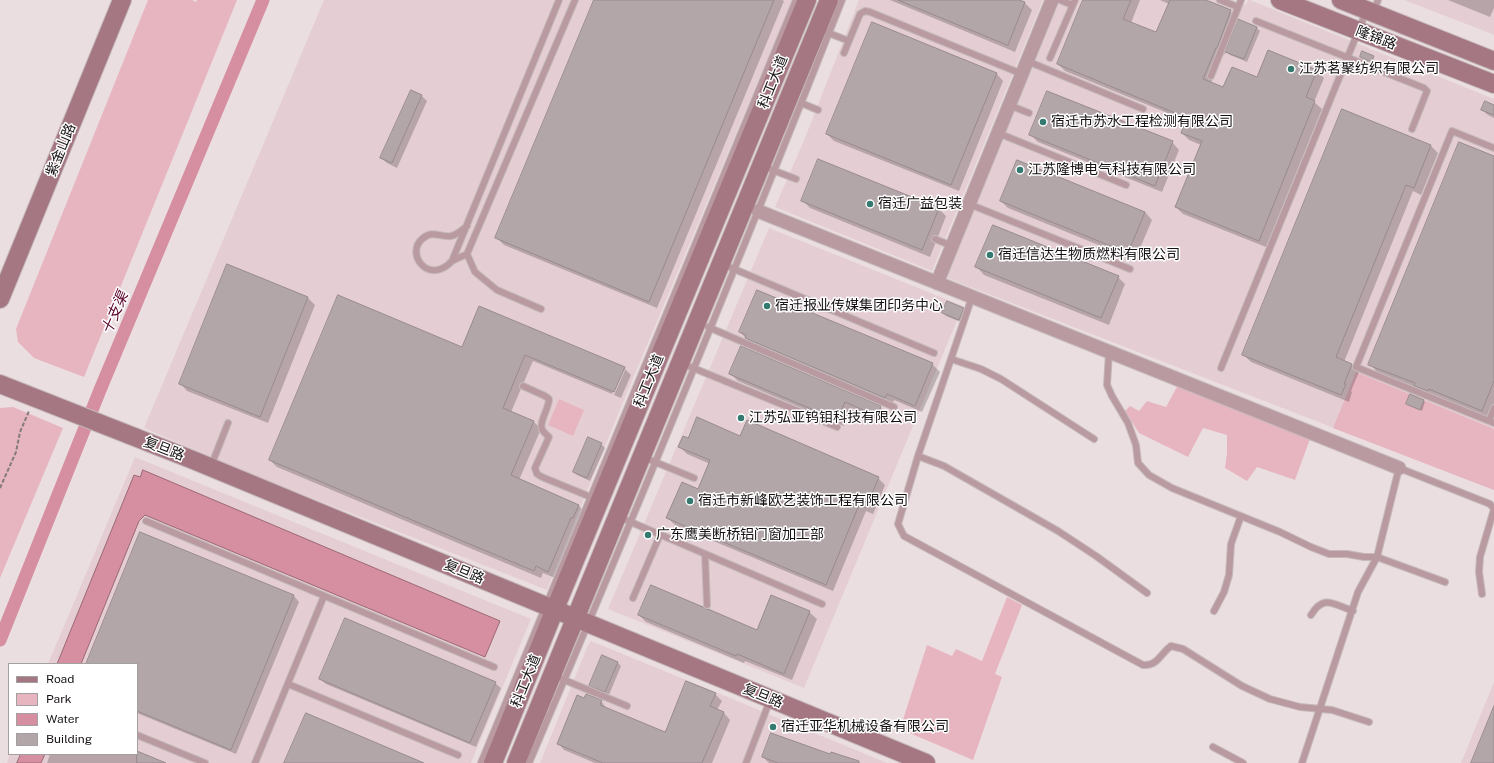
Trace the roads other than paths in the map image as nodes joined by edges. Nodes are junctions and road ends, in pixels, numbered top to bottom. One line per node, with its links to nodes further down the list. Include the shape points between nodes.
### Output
1 (122, 0): 52 (street, 紫金山路)
2 (559, 0): 42 (lane)
3 (575, 0): 43 (lane)
4 (796, 0): 73 (lane)
5 (807, 0): 73 (street, 科工大道)
6 (828, 0): 18 (street, 科工大道)
7 (842, 0): 18 (lane)
8 (1052, 0): 24 (street)
9 (1060, 0): 14 (lane)
10 (1220, 0): 15 (lane)
11 (1241, 0): 15 (lane)
12 (1280, 0): 19 (street, 隆锦路)
13 (1341, 0): 16 (street, 隆锦路)
14 (1074, 3): 22 (lane)
15 (1238, 7): 27 (lane)
16 (1373, 8): 19 (lane); 25 (street, 隆锦路)
17 (1256, 21): 23 (lane)
18 (823, 31): 20 (lane); 29 (lane); 37 (street, 科工大道)
19 (1358, 31): 23 (lane); 28 (street, 隆锦路)
20 (849, 41): 21 (lane); 26 (lane, via 860,14 865,11)
21 (844, 53)
22 (1050, 58)
23 (1347, 58): 34 (lane, via 1427,91); 59 (lane)
24 (1027, 61): 26 (street); 31 (lane)
25 (1494, 61)
26 (1022, 74): 30 (street)
27 (1211, 76)
28 (1494, 84)
29 (802, 103): 32 (lane); 37 (lane)
30 (1009, 105): 33 (lane); 35 (street)
31 (1143, 109)
32 (818, 110)
33 (1029, 113)
34 (1412, 129)
35 (998, 133): 39 (lane); 40 (street)
36 (1494, 148): 64 (lane, via 1452,132 1356,367)
37 (768, 168): 38 (lane); 41 (lane); 48 (street, 科工大道)
38 (796, 179)
39 (1126, 185)
40 (968, 204): 45 (street); 49 (lane)
41 (758, 212): 48 (lane); 50 (street)
42 (466, 226): 43 (lane); 47 (lane); 47 (lane, via 454,236 427,236 417,245 417,258 421,265 430,270 440,271)
43 (477, 231): 46 (lane)
44 (935, 239): 45 (lane)
45 (952, 246): 50 (street)
46 (467, 254): 47 (lane); 53 (lane, via 475,272 497,290)
47 (452, 261)
48 (727, 267): 54 (street, 科工大道); 56 (lane)
49 (1130, 269)
50 (937, 283): 51 (street)
51 (972, 297): 55 (street); 57 (lane)
52 (0, 299)
53 (541, 309)
54 (704, 325): 58 (street, 科工大道); 62 (lane)
55 (1109, 352): 71 (street); 74 (lane, via 1107,384 1128,423 1136,445 1138,463 1149,475 1172,488)
56 (934, 353)
57 (951, 359): 67 (lane, via 1001,379); 68 (lane)
58 (687, 365): 66 (lane); 69 (street, 科工大道)
59 (1221, 368)
60 (0, 384): 70 (street, 复旦路)
61 (523, 386): 73 (lane, via 550,399 542,423 542,429 549,437 535,468 537,474)
62 (894, 408)
63 (1494, 408): 64 (lane)
64 (1491, 422)
65 (228, 423): 70 (lane)
66 (837, 427)
67 (1094, 439)
68 (918, 456): 80 (lane, via 944,466 1058,531); 96 (lane, via 898,524 904,536 1143,665 1157,661 1171,646 1183,649 1242,686 1270,699)
69 (648, 459): 72 (lane); 73 (street, 科工大道)
70 (210, 467): 86 (street, 复旦路)
71 (1399, 468): 78 (lane); 81 (lane, via 1490,504 1494,508 1480,557)
72 (694, 478)
73 (611, 509): 76 (lane); 86 (street, 科工大道); 90 (street, 科工大道)
74 (1242, 516): 78 (lane, via 1329,554); 87 (lane, via 1231,544 1229,575 1224,592)
75 (146, 521): 82 (lane)
76 (660, 535): 77 (lane); 83 (lane)
77 (705, 554): 84 (lane); 85 (lane)
78 (1377, 557): 79 (lane); 88 (lane, via 1358,592)
79 (1445, 582)
80 (1147, 594)
81 (1482, 594)
82 (324, 596): 91 (lane); 93 (lane)
83 (633, 598)
84 (822, 604)
85 (707, 605)
86 (550, 607): 90 (street, 复旦路); 103 (lane); 104 (street, 科工大道)
87 (1214, 611)
88 (1353, 611): 89 (lane, via 1328,602 1316,606); 96 (lane)
89 (1310, 615)
90 (582, 620): 92 (street, 科工大道); 94 (street, 复旦路)
91 (494, 667)
92 (558, 678): 95 (lane); 105 (street, 科工大道); 106 (lane)
93 (288, 684): 100 (lane); 102 (lane)
94 (770, 698): 107 (lane); 108 (street, 复旦路)
95 (627, 706)
96 (1320, 709): 97 (lane); 110 (lane)
97 (1369, 722)
98 (138, 735): 101 (lane)
99 (1213, 747): 109 (lane)
100 (458, 755)
101 (206, 763)
102 (255, 763)
103 (481, 763)
104 (493, 763)
105 (516, 763)
106 (529, 763)
107 (746, 763)
108 (926, 763)
109 (1243, 763)
110 (1302, 763)

